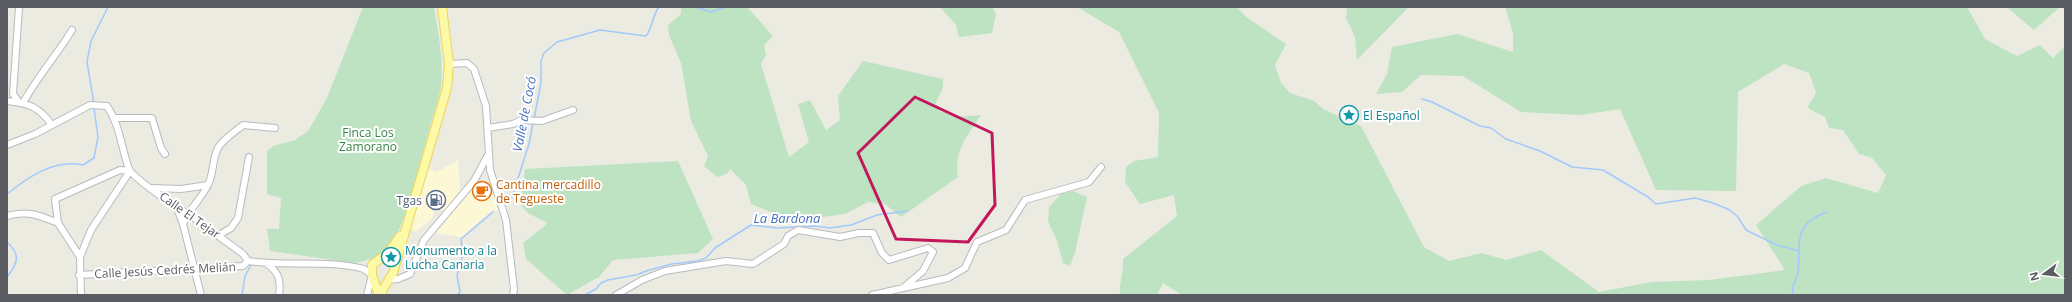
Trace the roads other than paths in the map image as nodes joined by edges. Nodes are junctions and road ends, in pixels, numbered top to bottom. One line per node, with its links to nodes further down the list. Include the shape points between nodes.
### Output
1 (18, 7): 6 (street, via 13,94)
2 (442, 7): 4 (main road)
3 (72, 30): 6 (street)
4 (449, 64): 11 (street, via 466,63 474,69 486,106); 25 (main road, via 447,88)
5 (7, 101): 6 (street)
6 (21, 103): 9 (street, via 43,112)
7 (573, 110): 11 (street, via 542,121 521,120 513,124)
8 (115, 118): 9 (street, via 107,106 94,105); 13 (street, via 152,118); 17 (street)
9 (52, 125): 12 (street)
10 (275, 128): 18 (street, via 244,126 226,139 217,149)
11 (488, 128): 14 (street)
12 (7, 145)
13 (165, 154)
14 (488, 155): 36 (street, via 474,180 424,240 410,274); 43 (street, via 490,170 506,220)
15 (249, 157): 26 (street, via 238,218 231,228)
16 (1101, 167): 37 (street, via 1089,182 1026,200 1006,230 977,242 966,268 948,278)
17 (130, 171): 19 (street, Calle El Tejar); 23 (street, via 120,170 55,199); 27 (street, via 94,226)
18 (208, 186): 19 (street); 21 (street)
19 (151, 188): 20 (street, Calle El Tejar)
20 (177, 208): 21 (street, Calle El Tejar); 24 (street)
21 (187, 213): 24 (street); 26 (street, Calle El Tejar)
22 (7, 216): 23 (street, via 22,212)
23 (58, 223): 27 (street)
24 (183, 224): 33 (street)
25 (406, 224): 28 (main road, via 399,239); 32 (main road)
26 (219, 235): 29 (street, Calle El Tejar, via 244,254)
27 (80, 257): 34 (street)
28 (379, 260): 31 (street); 32 (main road, via 388,260); 35 (main road, via 371,269)
29 (248, 261): 30 (street); 33 (street, Calle Jesús Cedrés Melián, via 243,266)
30 (267, 264): 31 (street, via 296,262); 41 (street, via 280,278)
31 (358, 268): 35 (street, via 367,270)
32 (393, 268): 36 (main road)
33 (194, 269): 34 (street, Calle Jesús Cedrés Melián); 40 (street)
34 (79, 274): 39 (street)
35 (373, 276): 36 (main road, via 383,281); 38 (street); 42 (main road)
36 (388, 280): 42 (main road)
37 (903, 288): 44 (street, via 927,265 933,252 928,248 889,260 882,253 872,234 859,232 840,237 798,230 788,236 784,244 753,264 726,261 665,272 642,280); 45 (street)
38 (366, 294)
39 (81, 295)
40 (201, 295)
41 (279, 295)
42 (380, 295)
43 (513, 295)
44 (616, 295)
45 (872, 295)

